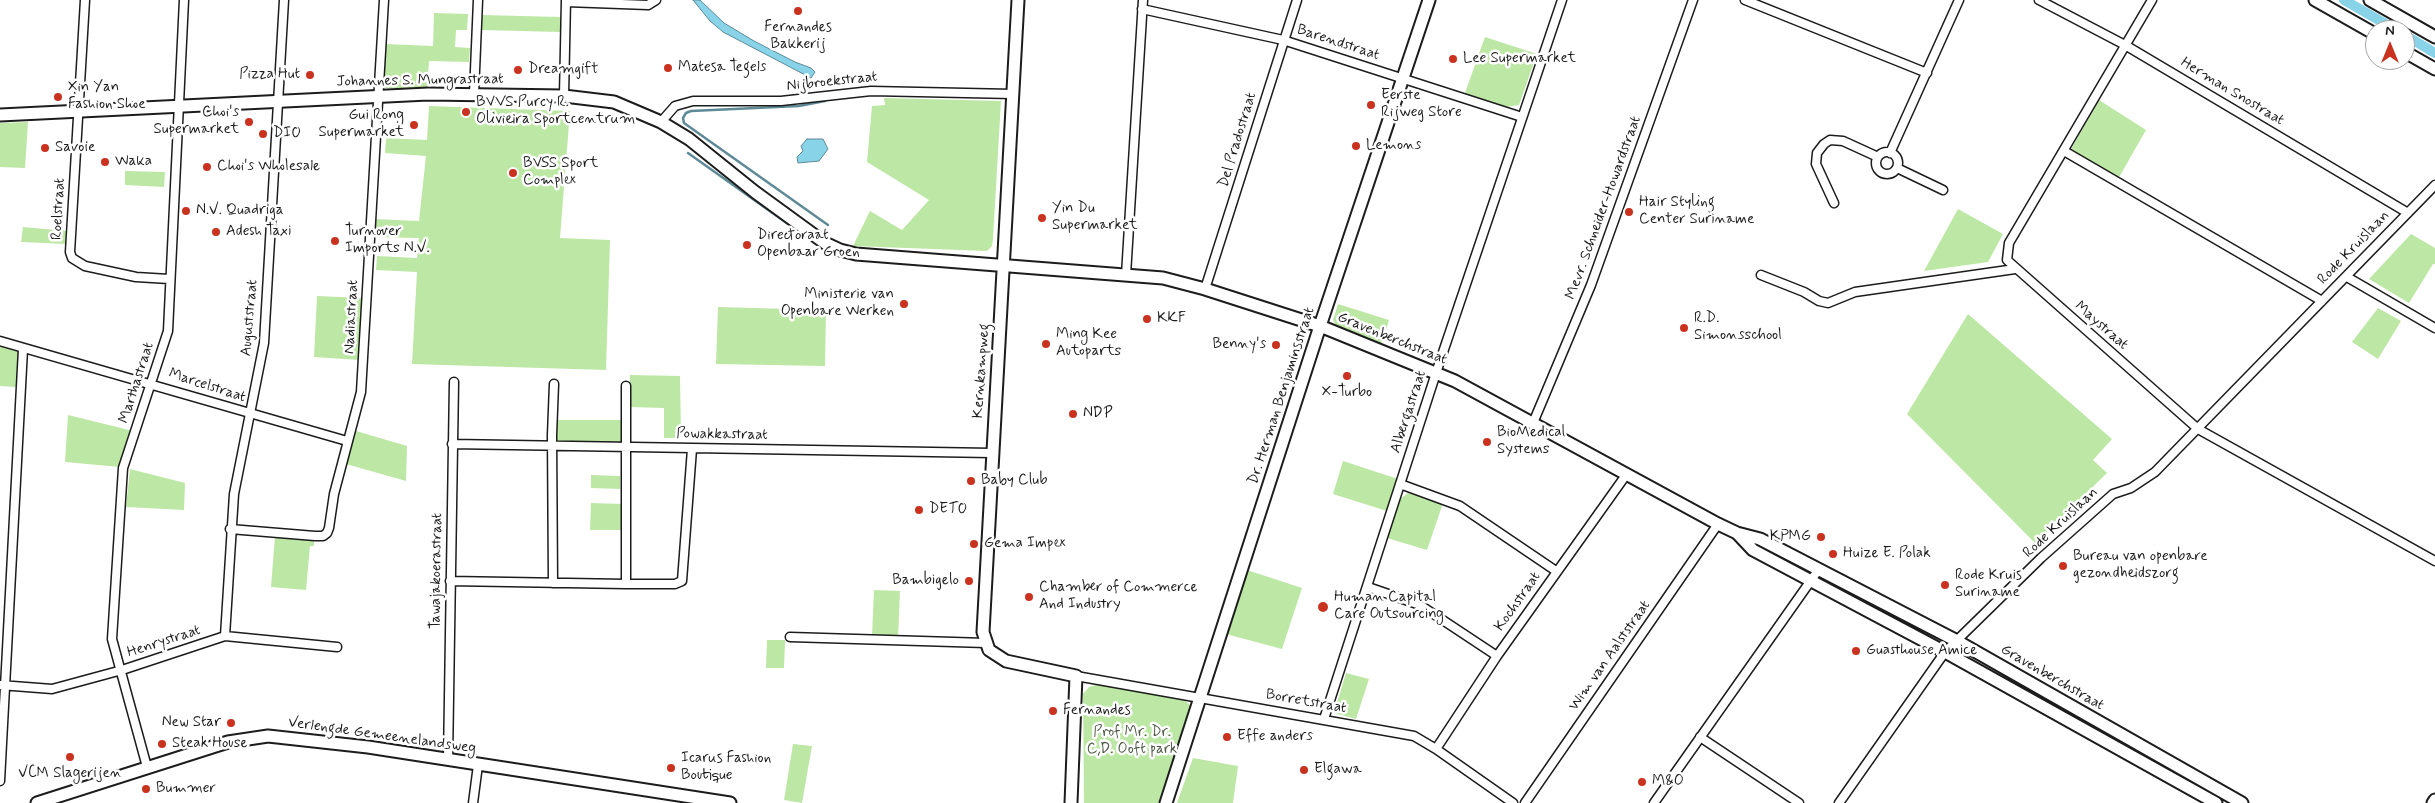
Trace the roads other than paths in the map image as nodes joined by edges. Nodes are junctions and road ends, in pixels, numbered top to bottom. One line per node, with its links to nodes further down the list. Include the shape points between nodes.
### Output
1 (85, 0): 35 (street, Roelstraat)
2 (184, 0): 34 (street, Marthastraat)
3 (284, 0): 33 (street, Auguststraat)
4 (384, 0): 31 (street, Nadiastraat)
5 (478, 0): 29 (street)
6 (656, 0): 19 (street, via 648,4)
7 (1018, 0): 30 (street, Kernkampweg)
8 (1143, 0): 20 (street)
9 (1297, 0): 23 (street, Del Pradostraat)
10 (1429, 0): 28 (street, Dr. Herman Benjaminsstraat)
11 (1562, 0): 37 (street, Albergastraat)
12 (1693, 0): 65 (street, Mevr. Schneider-Howardstraat, via 1592,285)
13 (1744, 0): 27 (street)
14 (1960, 0): 27 (street)
15 (2038, 0): 24 (street, Herman Snostraat)
16 (2152, 0): 24 (street)
17 (2315, 0): 21 (street)
18 (2370, 0): 22 (street)
19 (566, 1): 32 (street)
20 (1142, 9): 23 (street, Barendstraat); 50 (street)
21 (2365, 28)
22 (2435, 37)
23 (1283, 40): 28 (street, Barendstraat); 53 (street, Del Pradostraat)
24 (2125, 45): 39 (street); 46 (street, Herman Snostraat)
25 (2415, 58): 26 (street)
26 (2435, 69)
27 (1927, 73): 40 (street)
28 (1403, 78): 37 (street, Barendstraat); 55 (street, Dr. Herman Benjaminsstraat)
29 (474, 94): 31 (street, Johannes S. Mungrastraat); 32 (street, Johannes S. Mungrastraat)
30 (1014, 94): 38 (street, Nijbroekstraat, via 872,91 781,101 693,101 675,106); 47 (street, Kernkampweg)
31 (379, 96): 33 (street, Johannes S. Mungrastraat); 67 (street, Nadiastraat, via 361,392)
32 (564, 96): 38 (street, Johannes S. Mungrastraat, via 614,102)
33 (278, 101): 34 (street, Johannes S. Mungrastraat); 64 (street, Auguststraat, via 264,343)
34 (179, 106): 35 (street, Johannes S. Mungrastraat); 52 (street, Marthastraat)
35 (78, 112): 36 (street, Johannes S. Mungrastraat); 52 (street, Roelstraat, via 72,258 85,266 116,274)
36 (0, 116)
37 (1522, 117): 59 (street, Albergastraat)
38 (660, 122): 47 (street, Johannes S. Mungrastraat, via 689,139 825,243 840,250 856,254)
39 (2064, 151): 48 (street, via 2009,243 2008,260); 54 (street)
40 (1890, 153): 41 (street); 42 (street, via 1896,157)
41 (1878, 157): 42 (street, via 1876,167 1881,172 1892,173); 45 (street, via 1843,141 1830,140 1824,144 1817,153 1816,164)
42 (1896, 168): 44 (street)
43 (2435, 184): 46 (street, Rode Kruislaan)
44 (1943, 190)
45 (1834, 203)
46 (2408, 212): 51 (street, Rode Kruislaan)
47 (1005, 264): 50 (street, Gravenberchstraat); 72 (street, Kernkampweg)
48 (2015, 269): 49 (street, via 1855,292 1828,303); 66 (street, Maystraat)
49 (1761, 274)
50 (1126, 275): 53 (street, Gravenberchstraat, via 1163,278)
51 (2347, 277): 54 (street, Rode Kruislaan); 56 (street)
52 (169, 279): 61 (street, Marthastraat, via 168,331)
53 (1205, 289): 55 (street, Gravenberchstraat)
54 (2322, 301): 66 (street, Rode Kruislaan)
55 (1320, 326): 59 (street, Gravenberchstraat); 96 (street, Dr. Herman Benjaminsstraat)
56 (2435, 328)
57 (0, 341): 58 (street, Marcelstraat)
58 (23, 348): 61 (street, Marcelstraat); 95 (street)
59 (1436, 373): 65 (street, Gravenberchstraat); 74 (street, Albergastraat)
60 (454, 382): 68 (street, Tawajakoerastraat)
61 (152, 383): 64 (street, Marcelstraat); 93 (street, Marthastraat, via 123,468 112,639)
62 (554, 384): 69 (street)
63 (626, 386): 70 (street)
64 (250, 414): 67 (street, Marcelstraat); 76 (street, Auguststraat)
65 (1533, 423): 73 (street, Gravenberchstraat)
66 (2198, 429): 78 (street, Maystraat); 88 (street, Rode Kruislaan, via 2154,472 2131,488 2113,494 2099,506)
67 (347, 441): 76 (street, Nadiastraat, via 327,533 315,536)
68 (452, 444): 69 (street, Powakkastraat); 82 (street, Tawajakoerastraat)
69 (552, 447): 70 (street, Powakkastraat); 83 (street)
70 (625, 448): 71 (street, Powakkastraat); 84 (street)
71 (692, 449): 72 (street, Powakkastraat); 84 (street, via 682,581 675,584)
72 (992, 453): 89 (street, Kernkampweg, via 983,632)
73 (1626, 475): 75 (street, Gravenberchstraat); 80 (street, Kochstraat)
74 (1400, 484): 80 (street, via 1460,506); 85 (street, Albergastraat)
75 (1718, 524): 77 (street, Gravenberchstraat); 112 (street, Wim van Aalststraat)
76 (230, 529): 86 (street, Auguststraat)
77 (1737, 534): 79 (street, Gravenberchstraat, via 1760,539); 81 (street, Gravenberchstraat, via 1754,550)
78 (2435, 561)
79 (1819, 569): 81 (street); 88 (street, Gravenberchstraat)
80 (1556, 572): 92 (street, Kochstraat)
81 (1811, 579): 91 (street, Gravenberchstraat); 98 (street)
82 (450, 581): 83 (street); 100 (street, Tawajakoerastraat)
83 (553, 583): 84 (street)
84 (626, 584)
85 (1368, 587): 92 (street, via 1420,605); 97 (street, Albergastraat)
86 (224, 636): 90 (street, Henrystraat); 93 (street, Henrystraat)
87 (790, 636): 89 (street)
88 (1957, 641): 91 (street, Rode Kruislaan); 117 (street, Gravenberchstraat)
89 (986, 643): 94 (street, via 989,650 1006,661)
90 (337, 647)
91 (1945, 652): 115 (street, Rode Kruislaan); 116 (street, Gravenberchstraat)
92 (1496, 656): 99 (street, Kochstraat)
93 (122, 670): 95 (street, Henrystraat, via 52,688); 102 (street, Marthastraat)
94 (1076, 676): 96 (street, Borretstraat); 109 (street)
95 (3, 686): 103 (street)
96 (1200, 699): 97 (street, Borretstraat); 110 (street, Dr. Herman Benjaminsstraat)
97 (1324, 719): 99 (street, Borretstraat, via 1414,736)
98 (1700, 737): 113 (street); 114 (street)
99 (1436, 748): 111 (street, Borretstraat)
100 (448, 760): 101 (street, Verlengde Gemeenelandsweg); 102 (street, Verlengde Gemeenelandsweg, via 268,736 228,742)
101 (478, 765): 107 (street); 108 (street, Verlengde Gemeenelandsweg)
102 (147, 767): 105 (street, Verlengde Gemeenelandsweg)
103 (0, 781)
104 (2435, 800): 118 (street)
105 (49, 801): 106 (street, Verlengde Gemeenelandsweg)
106 (37, 803)
107 (473, 803)
108 (730, 803)
109 (1071, 803)
110 (1166, 803)
111 (1513, 803)
112 (1525, 803)
113 (1654, 803)
114 (1799, 803)
115 (1839, 803)
116 (2216, 803)
117 (2242, 803)
118 (2433, 803)

